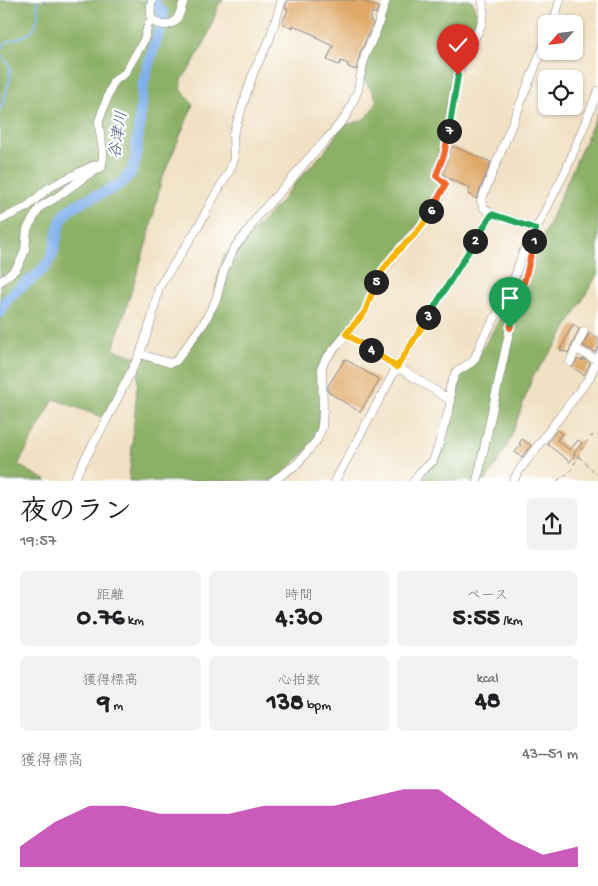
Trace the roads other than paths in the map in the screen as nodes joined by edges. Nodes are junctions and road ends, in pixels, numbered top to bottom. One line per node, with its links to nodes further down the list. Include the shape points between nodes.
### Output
1 (152, 0): 8 (street)
2 (184, 0): 8 (street, via 175,21 166,26)
3 (282, 0): 19 (street, via 232,135 234,159 229,172 159,287)
4 (386, 0): 19 (street, via 347,115 260,213 234,248 216,300 204,323 176,361 170,363)
5 (482, 0): 17 (street, via 483,17 458,75 444,155 436,176 446,184 418,232 399,250 378,278 365,312)
6 (560, 0): 7 (street)
7 (556, 15)
8 (152, 19): 11 (street, via 144,40 124,73 113,82 99,121)
9 (538, 60): 12 (street, via 481,201)
10 (598, 91): 14 (street, via 566,170)
11 (102, 163): 13 (street, via 47,189 27,207); 15 (street, via 102,167 40,207 27,229 21,260 16,269)
12 (492, 214): 14 (street); 22 (street)
13 (0, 220)
14 (536, 229): 24 (street, via 475,358 456,372 450,387); 29 (street, via 510,328)
15 (0, 282)
16 (584, 331): 18 (street)
17 (346, 334): 22 (street); 26 (street, via 322,367 322,427 317,440 297,464)
18 (576, 349): 20 (street); 21 (street)
19 (140, 354): 25 (street)
20 (597, 359): 23 (street)
21 (570, 362)
22 (397, 367): 24 (street); 27 (street)
23 (594, 378): 30 (street)
24 (450, 400): 28 (street, via 433,461)
25 (73, 481)
26 (273, 481)
27 (335, 481)
28 (414, 481)
29 (477, 481)
30 (513, 481)

